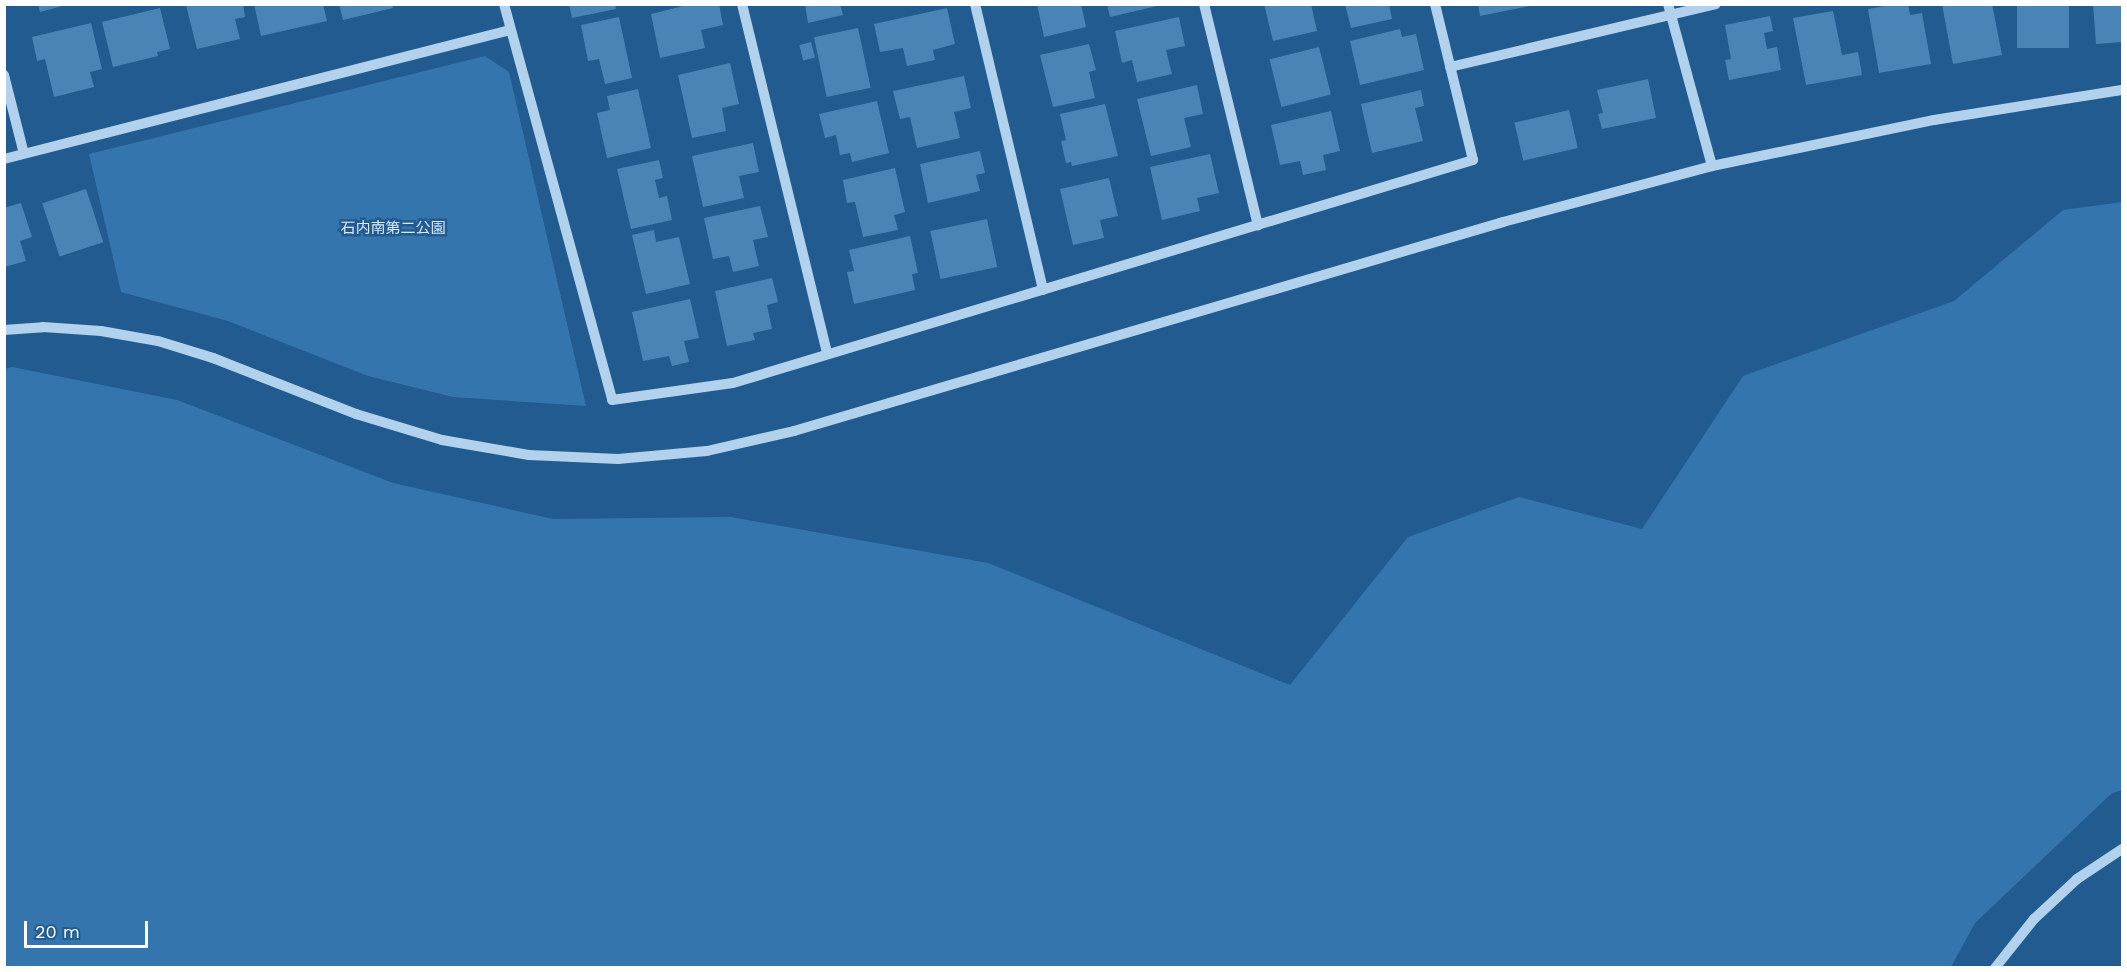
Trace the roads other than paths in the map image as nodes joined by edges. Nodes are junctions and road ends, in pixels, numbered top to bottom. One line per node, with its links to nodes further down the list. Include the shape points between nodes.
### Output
1 (504, 4): 8 (street)
2 (742, 4): 18 (street)
3 (975, 4): 16 (street)
4 (1204, 4): 15 (street)
5 (1435, 4): 9 (street)
6 (1716, 4): 7 (street)
7 (1670, 10): 9 (street); 14 (street)
8 (510, 30): 12 (street); 18 (street, via 612,400 733,383)
9 (1450, 68): 15 (street, via 1473,160)
10 (4, 75): 12 (street)
11 (2122, 90): 14 (street, via 1934,120)
12 (24, 154): 13 (street)
13 (4, 159)
14 (1712, 166): 17 (street, via 1503,222 794,431 707,451 618,459 519,453 442,440 356,414 213,358 158,341 101,331 43,327)
15 (1258, 225): 16 (street)
16 (1043, 290): 18 (street)
17 (4, 330)
18 (827, 354)
19 (2122, 849): 20 (street, via 2078,879 2034,919)
20 (1995, 968)

